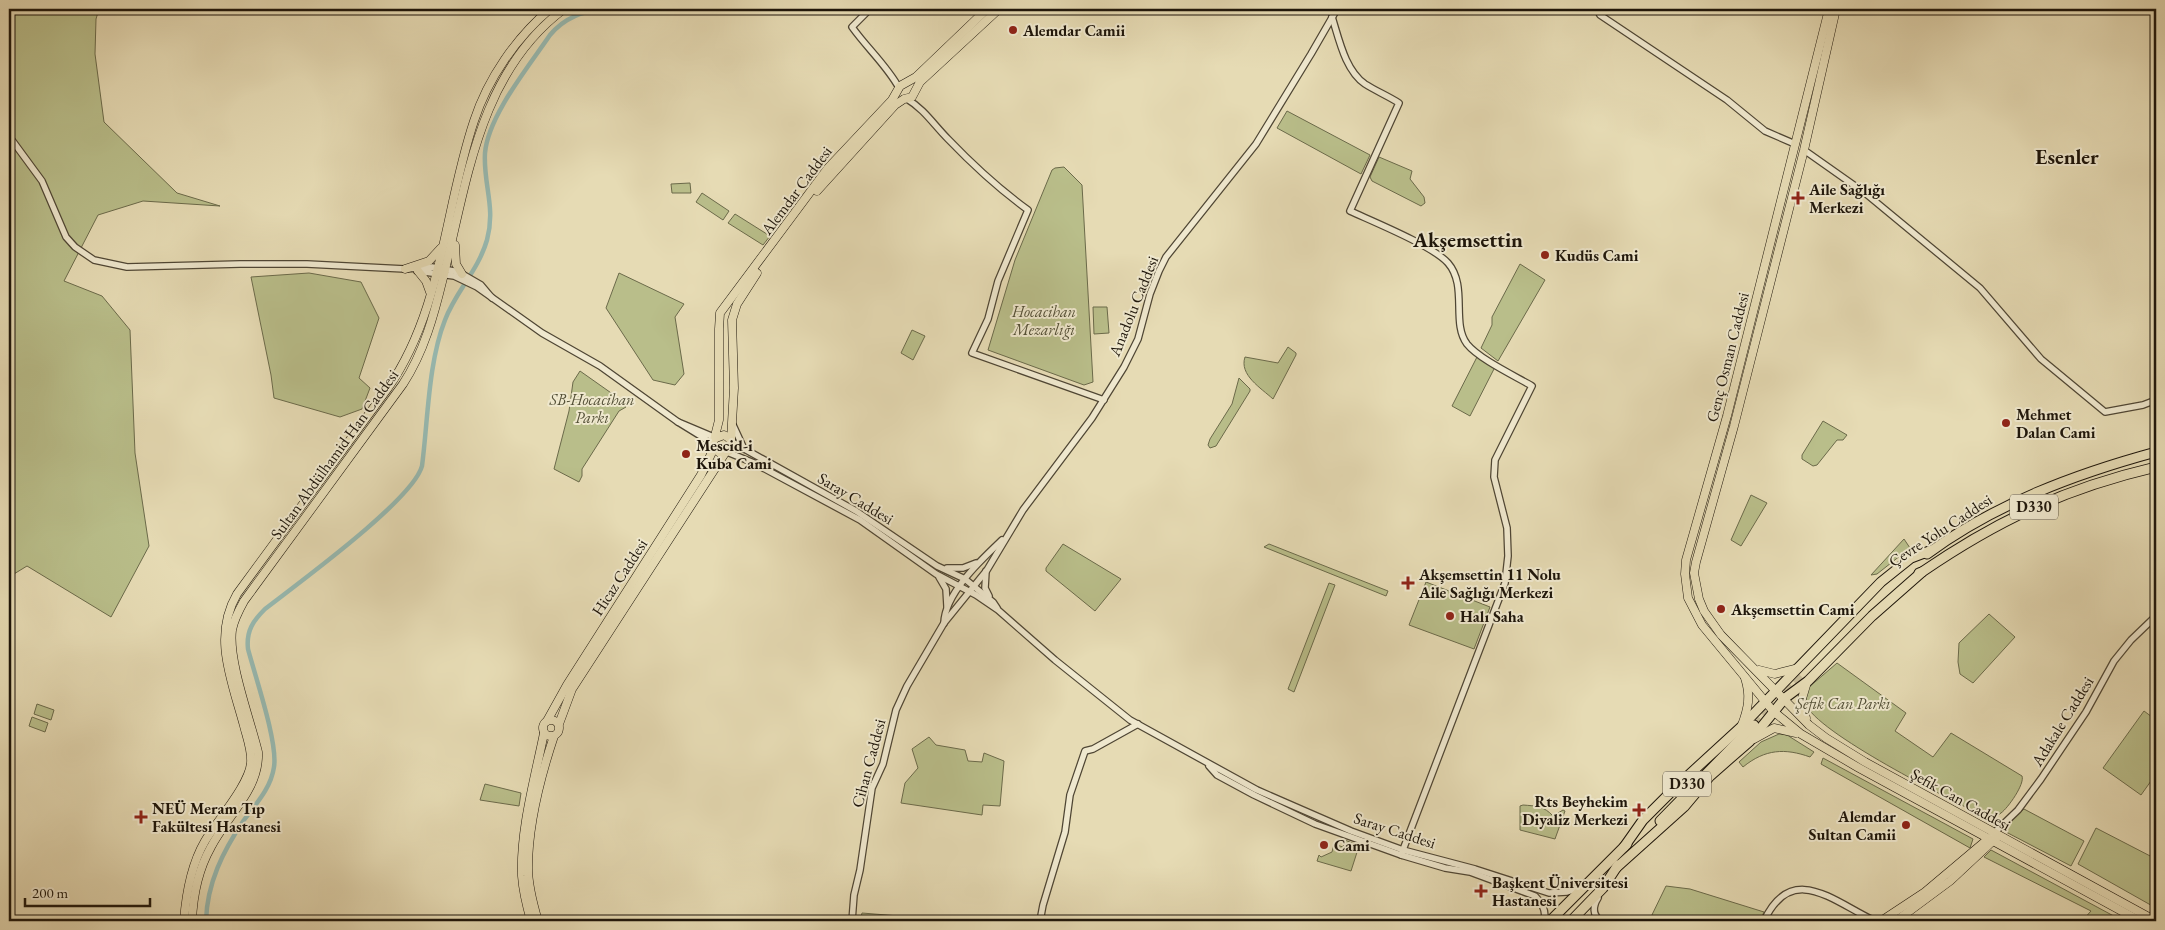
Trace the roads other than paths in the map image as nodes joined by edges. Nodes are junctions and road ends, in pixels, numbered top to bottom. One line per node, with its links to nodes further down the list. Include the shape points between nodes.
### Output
1 (550, 9): 19 (main road, Sultan Abdülhamid Han Caddesi, via 521,38 486,92 470,136)
2 (564, 9): 18 (main road, Sultan Abdülhamid Han Caddesi, via 528,42 495,94 478,135)
3 (870, 9): 11 (street, via 852,27)
4 (987, 9): 11 (main road, Alemdar Caddesi)
5 (999, 9): 12 (main road)
6 (1337, 9): 10 (street, Anadolu Caddesi)
7 (1597, 9): 16 (street, via 1600,15 1727,100 1765,131)
8 (1829, 9): 16 (main road, Genç Osman Caddesi)
9 (1836, 9): 17 (main road, Genç Osman Caddesi)
10 (1332, 17): 28 (street, Anadolu Caddesi, via 1256,144 1166,257 1150,294 1138,339); 73 (street, via 1342,51 1355,73 1364,83 1399,103 1350,211 1435,252 1448,263 1457,277 1462,334 1467,344 1532,386 1495,460 1494,477 1507,528 1505,583)
11 (902, 87): 12 (main road); 13 (main road, via 900,96); 25 (main road, Alemdar Caddesi, via 828,168)
12 (914, 91): 13 (main road, Alemdar Caddesi, via 912,97); 14 (street)
13 (906, 99): 14 (street); 26 (main road, Alemdar Caddesi, via 895,105 816,192 739,300)
14 (920, 106): 28 (street, via 947,138 1000,190 1028,210 998,281 988,319 972,353)
15 (9, 136): 20 (street, via 42,181 66,237 94,260 127,267 307,264)
16 (1795, 144): 54 (main road, Genç Osman Caddesi, via 1686,564 1686,587 1691,606 1709,634)
17 (1804, 150): 29 (street, via 1865,193 1980,288 2041,359 2105,412); 53 (main road, Genç Osman Caddesi, via 1695,568 1696,588 1704,610 1721,635)
18 (455, 231): 22 (main road, Sultan Abdülhamid Han Caddesi); 23 (main road, via 456,263)
19 (445, 242): 20 (main road, via 429,261); 22 (main road, Sultan Abdülhamid Han Caddesi)
20 (405, 269): 21 (street); 22 (street)
21 (418, 271): 22 (street); 24 (main road, via 429,286)
22 (441, 271): 23 (street); 24 (main road, Sultan Abdülhamid Han Caddesi); 79 (main road, Sultan Abdülhamid Han Caddesi, via 428,334 407,378 236,615 232,652 258,752 258,768 248,790 204,860 195,890)
23 (462, 276): 30 (street, via 542,333 600,366)
24 (430, 298): 78 (main road, Sultan Abdülhamid Han Caddesi, via 420,332 400,372 228,611 224,630 225,650 250,748 250,767 197,858 187,892)
25 (723, 311): 26 (main road, via 730,311); 27 (main road)
26 (733, 318): 27 (main road, via 727,324); 31 (main road, Alemdar Caddesi)
27 (720, 319): 32 (main road)
28 (1104, 400): 39 (street, Anadolu Caddesi)
29 (2156, 400)
30 (678, 422): 32 (street); 34 (street)
31 (732, 423): 33 (main road, Alemdar Caddesi); 35 (street)
32 (716, 438): 33 (main road, via 724,435); 34 (main road)
33 (731, 441): 35 (street, Saray Caddesi); 37 (main road, via 731,449)
34 (714, 448): 37 (main road); 62 (main road, Hicaz Caddesi, via 701,475 566,685)
35 (745, 450): 41 (street, Saray Caddesi, via 856,511)
36 (2156, 452): 55 (highway, Çevre Yolu Caddesi / D330, via 2030,495 2003,507 1932,550 1911,558 1881,582)
37 (726, 453): 43 (street, Saray Caddesi, via 754,463 860,520); 63 (main road, Hicaz Caddesi, via 572,688)
38 (2156, 467): 55 (highway, Çevre Yolu Caddesi / D330, via 2092,485 2026,510 1964,544 1922,572)
39 (1004, 538): 40 (street, Anadolu Caddesi); 42 (street, Anadolu Caddesi)
40 (981, 560): 41 (street, via 963,568); 44 (street, Anadolu Caddesi)
41 (937, 566): 44 (street, Saray Caddesi)
42 (987, 570): 45 (street, Anadolu Caddesi); 48 (street, via 985,588)
43 (936, 574): 46 (street, Saray Caddesi); 49 (street, via 946,589)
44 (965, 579): 45 (street, Saray Caddesi); 46 (street, Anadolu Caddesi)
45 (974, 585): 47 (street, Anadolu Caddesi); 48 (street, Saray Caddesi)
46 (959, 587): 47 (street, Saray Caddesi); 49 (street, Cihan Caddesi)
47 (969, 592): 50 (street, Saray Caddesi); 52 (street, Cihan Caddesi)
48 (993, 602): 50 (street, Saray Caddesi)
49 (947, 607): 52 (street, Cihan Caddesi)
50 (998, 610): 64 (street, Saray Caddesi, via 1055,660)
51 (2156, 616): 71 (street, Adakale Caddesi, via 2114,661 2086,712 2041,779)
52 (944, 623): 82 (street, Cihan Caddesi, via 896,710 883,764 872,788)
53 (1752, 666): 55 (main road, via 1775,674); 56 (main road, Genç Osman Caddesi)
54 (1743, 674): 58 (main road, Genç Osman Caddesi); 66 (main road, via 1748,704)
55 (1802, 674): 57 (highway); 59 (highway); 65 (main road, via 1801,702)
56 (1769, 681): 57 (main road, Şefik Can Caddesi)
57 (1776, 689): 59 (main road, Şefik Can Caddesi); 60 (highway)
58 (1758, 692): 60 (main road, Şefik Can Caddesi)
59 (1785, 698): 61 (highway); 65 (main road, Şefik Can Caddesi)
60 (1765, 701): 61 (main road, Şefik Can Caddesi); 66 (highway)
61 (1773, 711): 68 (main road, Şefik Can Caddesi); 70 (highway)
62 (547, 721): 63 (main road, via 555,720); 67 (main road, via 543,725)
63 (559, 724): 69 (main road)
64 (1138, 724): 73 (street, Saray Caddesi, via 1206,763 1217,775 1295,815); 77 (street, via 1085,751 1081,758 1070,795 1065,832)
65 (1809, 725): 71 (main road, Şefik Can Caddesi, via 1865,762)
66 (1741, 727): 72 (highway, via 1643,820)
67 (544, 733): 69 (main road); 80 (main road, via 528,810 523,855 522,877)
68 (1803, 735): 70 (main road, via 1774,728); 71 (main road, Şefik Can Caddesi)
69 (554, 736): 81 (main road, via 534,814 529,852 528,870)
70 (1750, 741): 74 (highway, via 1710,776 1684,807)
71 (1994, 837): 89 (main road, via 1925,892); 90 (main road, via 1950,880); 91 (main road, Şefik Can Caddesi); 92 (main road, Şefik Can Caddesi)
72 (1624, 847): 74 (highway, D330, via 1751,723); 75 (highway, D330)
73 (1402, 852): 75 (street, Saray Caddesi, via 1475,869 1549,893 1567,892); 83 (street, Saray Caddesi, via 1535,896 1546,913)
74 (1616, 868): 76 (highway)
75 (1584, 886): 84 (highway, D330)
76 (1603, 888): 85 (highway); 86 (street, via 1593,905)
77 (1040, 918)
78 (184, 921)
79 (192, 921)
80 (531, 921)
81 (538, 921)
82 (852, 921)
83 (1544, 921)
84 (1550, 921)
85 (1571, 921)
86 (1601, 921)
87 (1764, 921): 88 (street, via 1777,899 1794,890 1810,888)
88 (1875, 921)
89 (1881, 921)
90 (1896, 921)
91 (2140, 921)
92 (2156, 921)

